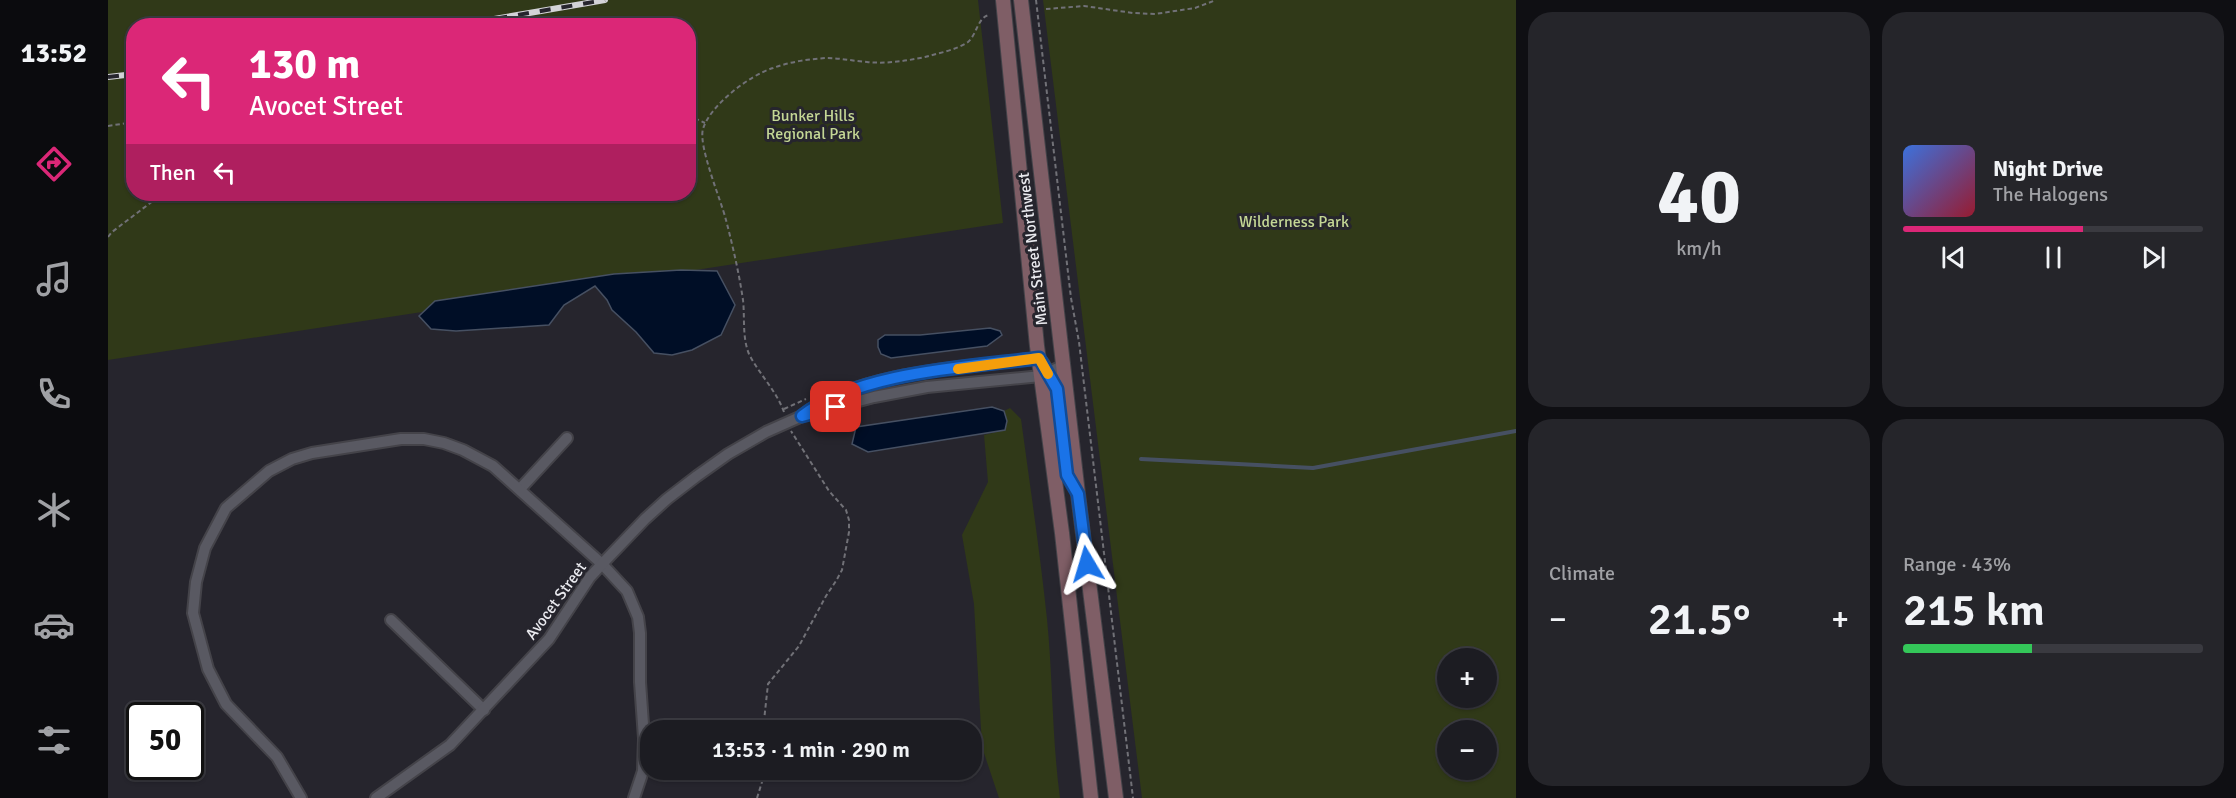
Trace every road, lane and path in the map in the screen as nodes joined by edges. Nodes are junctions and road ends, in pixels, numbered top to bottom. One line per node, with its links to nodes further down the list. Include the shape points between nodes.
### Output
1 (1004, 0): 13 (main road, Main Street Northwest)
2 (1021, 0): 14 (main road, Main Street Northwest)
3 (1036, 0): 32 (path)
4 (1216, 0): 5 (path, via 1195,8 1155,14 1084,6)
5 (1046, 9)
6 (989, 15): 8 (path, via 967,42 923,57 877,62 818,59 765,70 720,104)
7 (696, 119): 8 (path)
8 (705, 123): 17 (path, via 702,146 738,269 744,336 749,352 780,400)
9 (126, 124): 10 (path)
10 (108, 126)
11 (153, 201): 12 (path)
12 (108, 237)
13 (1039, 358): 15 (main road, Main Street Northwest); 16 (street, Avocet Street, via 887,380 814,406)
14 (1064, 365): 15 (street, Avocet Street); 20 (main road, Main Street Northwest)
15 (1044, 374): 16 (street, Avocet Street, via 927,387); 20 (main road, Main Street Northwest, via 1057,389 1067,475); 30 (main road, Main Street Northwest)
16 (802, 416): 17 (street, Avocet Street)
17 (787, 422): 21 (street, Avocet Street, via 697,476 645,519); 24 (path, via 846,510 849,532 842,570 799,646 768,684)
18 (567, 438): 19 (street)
19 (520, 489): 21 (street); 26 (street, via 493,466 462,450 424,439 401,439 292,459 269,471 226,508 205,548 193,613 208,669 226,704 277,757)
20 (1078, 494): 31 (main road, Main Street Northwest)
21 (602, 564): 23 (street, Avocet Street, via 549,639); 28 (street, via 627,591 638,617 644,738 643,771)
22 (391, 620): 23 (street)
23 (484, 710): 27 (street, Avocet Street, via 450,745)
24 (764, 720)
25 (762, 780): 29 (path)
26 (301, 798)
27 (376, 798)
28 (634, 798)
29 (757, 798)
30 (1091, 798)
31 (1116, 798)
32 (1133, 798)

